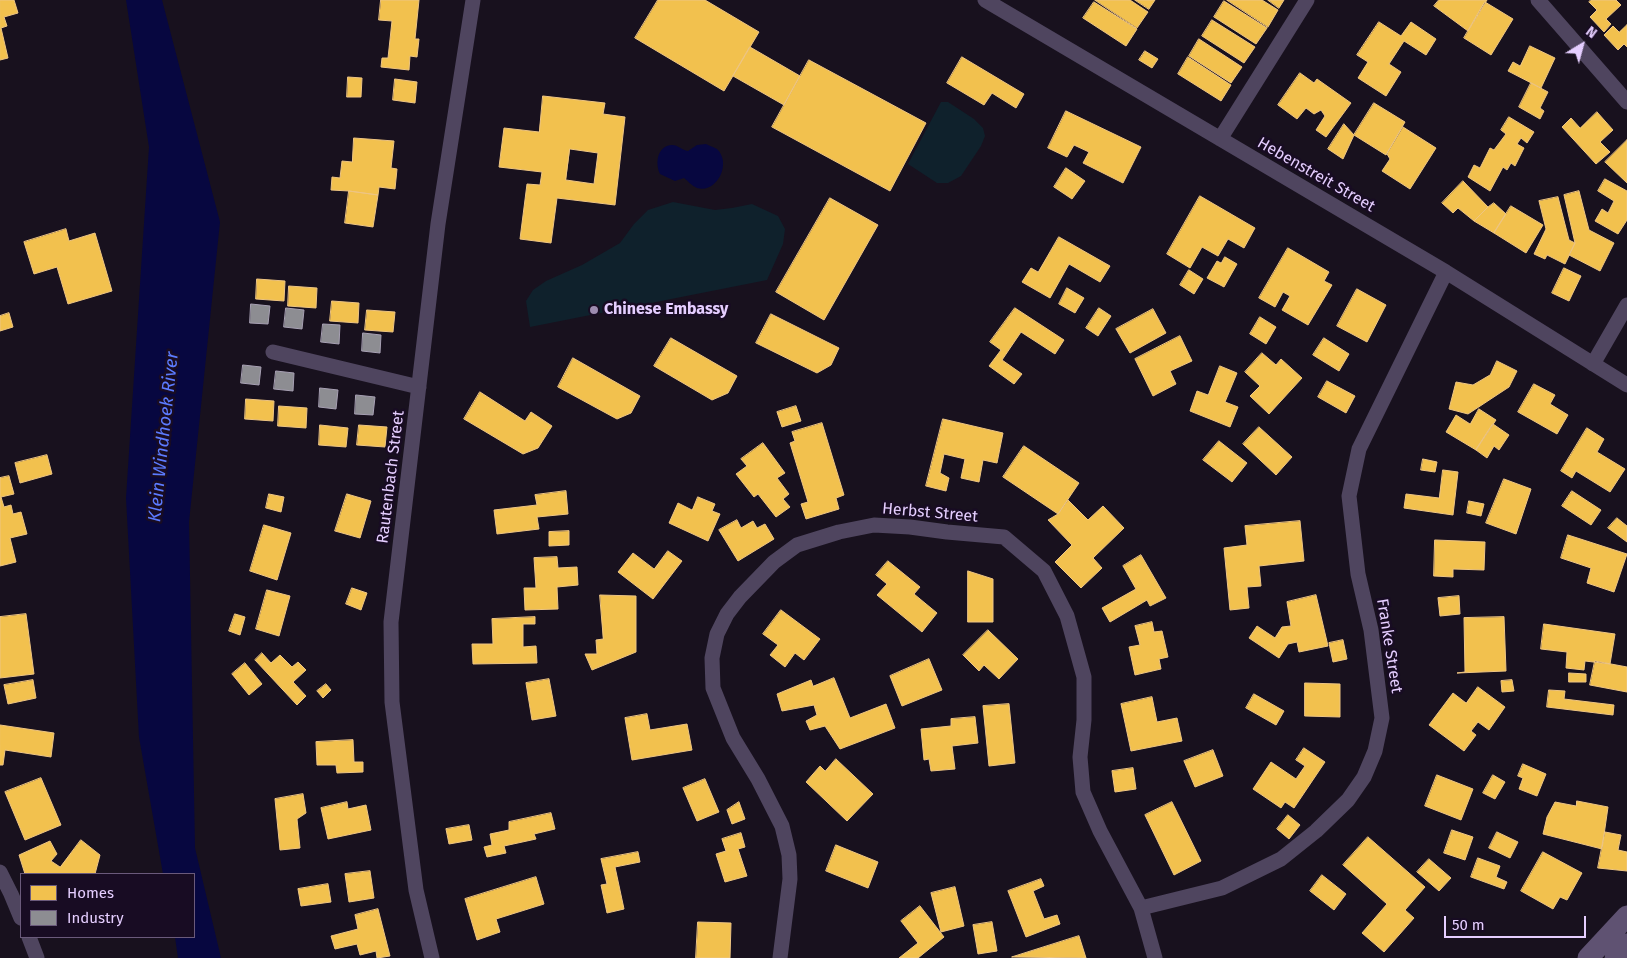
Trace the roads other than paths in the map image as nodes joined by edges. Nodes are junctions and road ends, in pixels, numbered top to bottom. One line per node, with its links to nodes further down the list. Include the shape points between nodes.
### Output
1 (473, 0): 12 (street, Rautenbach Street, via 438,224)
2 (984, 0): 6 (street, Hebenstreit Street)
3 (1307, 0): 6 (street)
4 (1538, 0): 5 (street)
5 (1627, 102)
6 (1220, 139): 7 (street, Hebenstreit Street)
7 (1446, 272): 10 (street, Hebenstreit Street); 14 (street, Franke Street, via 1360,449 1349,496 1358,574 1371,630 1382,718 1375,751 1364,777 1348,800 1281,859 1222,888)
8 (1627, 305): 10 (street)
9 (273, 352): 12 (street)
10 (1593, 364): 11 (street, Hebenstreit Street)
11 (1627, 385)
12 (419, 387): 20 (street, Rautenbach Street, via 391,622 391,666 392,702 416,890)
13 (0, 872): 15 (street)
14 (1140, 908): 21 (street, Herbst Street, via 1083,792 1080,757 1084,677 1067,616 1044,571 1004,537 874,526 797,544 740,597 717,634 712,658 713,688 733,738 782,826 789,855 790,879); 22 (street, Herbst Street)
15 (20, 915)
16 (1627, 916): 23 (street)
17 (29, 938): 19 (street)
18 (1627, 944): 24 (street)
19 (37, 958)
20 (432, 958)
21 (780, 958)
22 (1156, 958)
23 (1588, 958)
24 (1615, 958)

